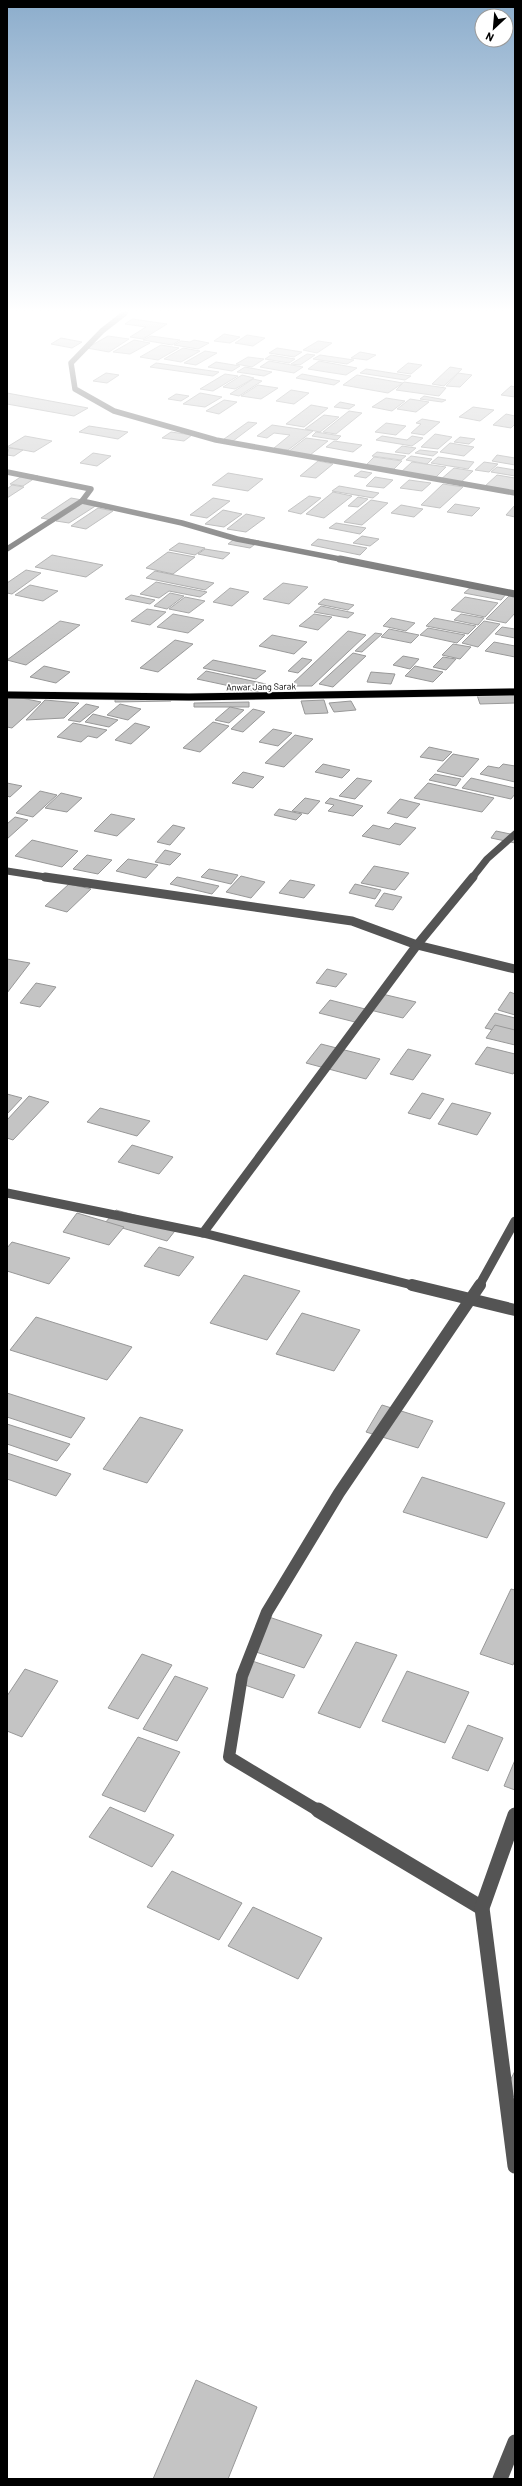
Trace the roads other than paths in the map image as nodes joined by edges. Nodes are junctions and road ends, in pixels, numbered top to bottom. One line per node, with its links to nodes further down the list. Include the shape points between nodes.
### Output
1 (177, 429): 3 (street, via 216,440)
2 (7, 472): 4 (street, via 91,489)
3 (515, 493)
4 (82, 501): 5 (street); 6 (street, via 237,538)
5 (7, 549)
6 (515, 594)
7 (515, 692): 8 (main road, Anwar Jang Sarak, via 189,697)
8 (7, 695)
9 (515, 834): 11 (street, via 487,859)
10 (7, 871): 11 (street, via 352,921)
11 (417, 945): 12 (street); 15 (street)
12 (515, 969)
13 (7, 1193): 15 (street)
14 (515, 1221): 16 (street)
15 (203, 1233): 16 (street)
16 (471, 1300): 17 (street); 19 (street, via 339,1493 267,1612 242,1676 229,1757)
17 (515, 1310)
18 (515, 1815): 19 (street)
19 (482, 1908): 20 (street)
20 (515, 2166)
21 (515, 2442): 22 (street)
22 (500, 2479)

